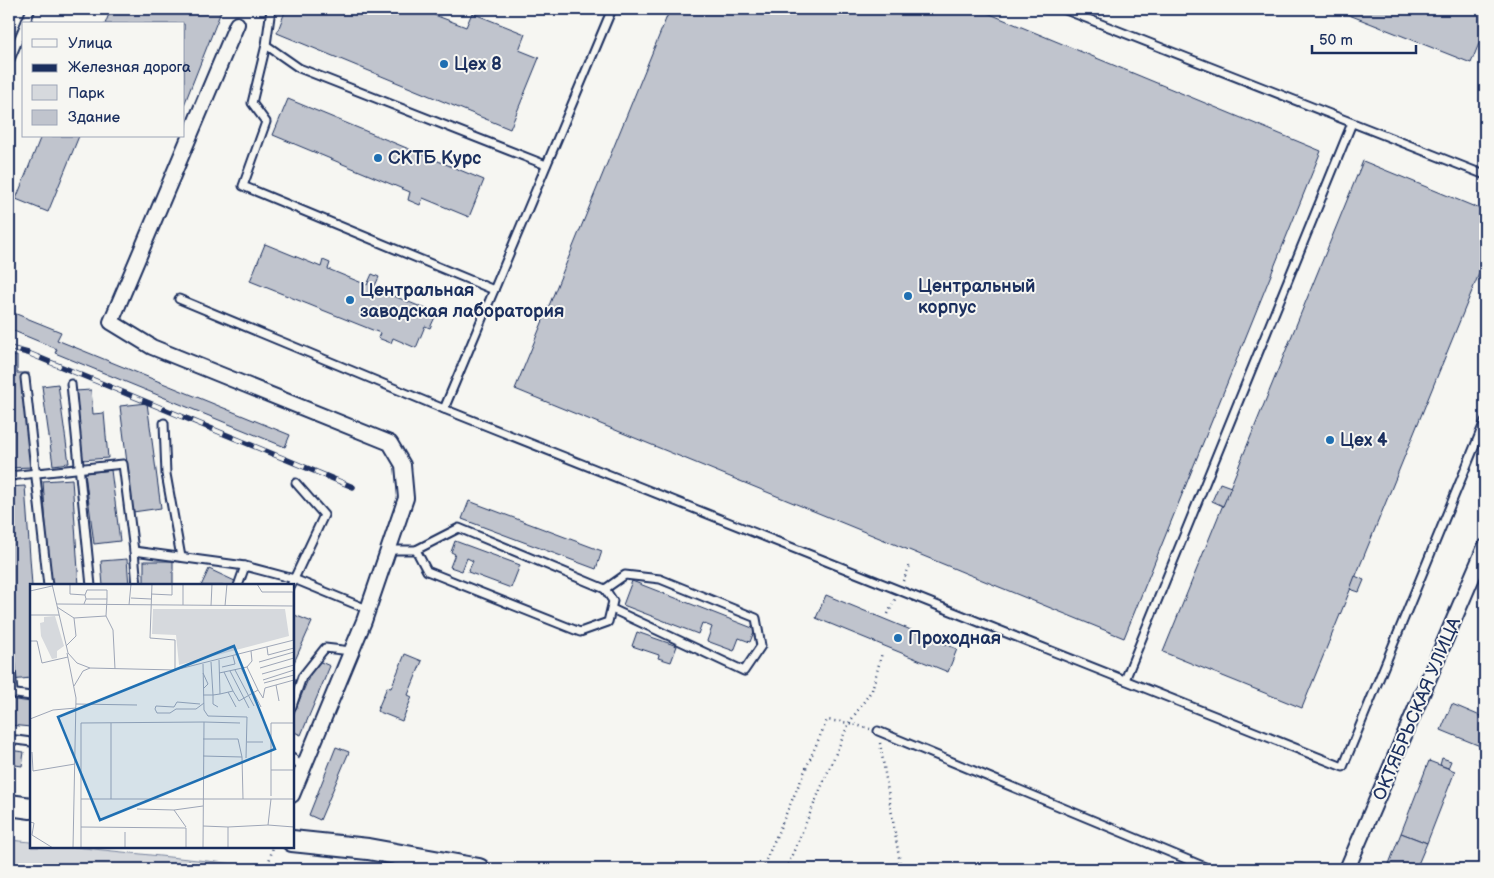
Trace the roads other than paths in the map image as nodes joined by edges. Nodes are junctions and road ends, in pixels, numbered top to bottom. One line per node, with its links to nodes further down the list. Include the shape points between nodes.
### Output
1 (31, 9): 5 (lane)
2 (271, 9): 8 (lane)
3 (612, 9): 12 (lane)
4 (1063, 9): 10 (lane)
5 (25, 22)
6 (237, 24): 11 (street)
7 (22, 30): 9 (lane)
8 (266, 45): 12 (lane, via 299,68); 14 (lane, via 252,104 266,122 243,186)
9 (9, 62)
10 (1352, 123): 13 (lane); 41 (lane)
11 (186, 136): 26 (street, via 111,322 152,347 390,443 404,465 406,498)
12 (546, 165): 14 (lane)
13 (1485, 175)
14 (494, 290): 18 (lane)
15 (179, 299): 18 (lane)
16 (25, 378): 22 (lane)
17 (71, 384): 21 (lane)
18 (444, 409): 41 (lane)
19 (1485, 421): 41 (lane, via 1343,767)
20 (164, 423): 29 (lane, via 166,474)
21 (79, 468): 22 (lane); 28 (lane, via 123,464); 33 (lane)
22 (35, 473): 23 (lane); 32 (lane)
23 (9, 476)
24 (296, 483): 31 (lane, via 324,515)
25 (1485, 548): 56 (street, ОКТЯБРЬСКАЯ УЛИЦА)
26 (388, 550): 27 (lane); 37 (street)
27 (416, 550): 36 (lane, via 459,528); 38 (lane, via 427,571 580,632 608,622)
28 (134, 551): 29 (lane); 34 (lane)
29 (181, 558): 30 (lane)
30 (245, 566): 31 (lane); 35 (lane)
31 (292, 582): 37 (lane)
32 (48, 584)
33 (91, 584)
34 (136, 584)
35 (239, 584)
36 (605, 589): 38 (lane, via 613,601); 38 (lane, via 625,575 660,579 756,618 762,646 744,671)
37 (367, 609): 40 (street)
38 (612, 609)
39 (9, 643): 42 (lane)
40 (351, 651): 44 (lane, via 325,648 302,677); 49 (street)
41 (1125, 680)
42 (11, 693): 43 (lane)
43 (30, 696)
44 (294, 700)
45 (878, 731): 55 (lane)
46 (9, 739): 47 (lane)
47 (30, 742)
48 (294, 759): 49 (lane)
49 (303, 769): 50 (street)
50 (294, 786)
51 (9, 805): 52 (main road)
52 (30, 808)
53 (294, 841): 54 (main road, via 368,849)
54 (479, 869)
55 (1210, 869)
56 (1347, 869)

